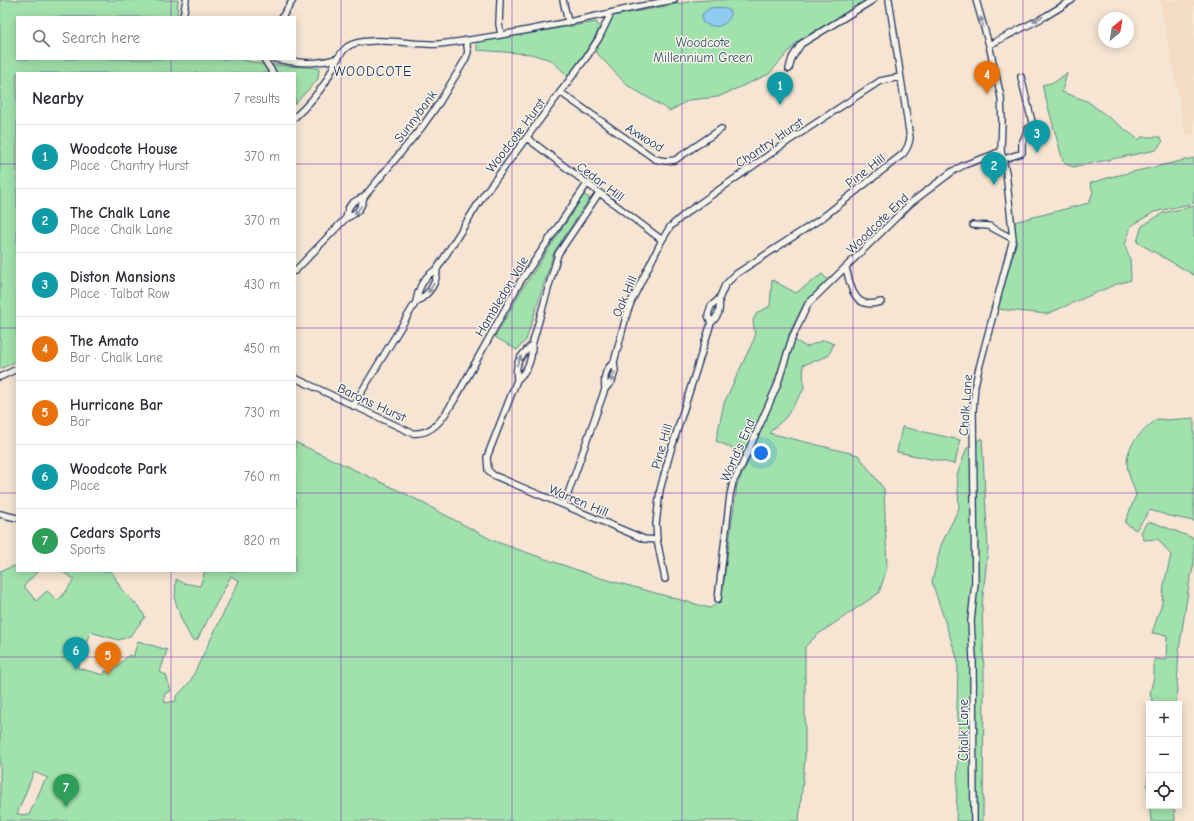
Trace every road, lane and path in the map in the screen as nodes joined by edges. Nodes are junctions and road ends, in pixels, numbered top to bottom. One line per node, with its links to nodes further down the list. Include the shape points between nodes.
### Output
1 (186, 0): 11 (street)
2 (293, 0): 12 (street)
3 (500, 0): 14 (street)
4 (563, 0): 13 (street)
5 (674, 0): 10 (street)
6 (873, 0): 20 (street, via 801,44 792,58)
7 (889, 0): 22 (street, Pine Hill)
8 (976, 0): 16 (street, Chalk Lane, one-way to 8)
9 (1072, 0): 16 (street, one-way to 16)
10 (611, 13): 13 (street); 24 (street, Woodcote Hurst, via 588,56)
11 (183, 16)
12 (283, 16)
13 (568, 22): 14 (street)
14 (501, 35): 15 (street)
15 (466, 40): 17 (street, via 437,44 355,43 347,47); 32 (street, Sunnybank, via 468,52 465,60 439,103)
16 (989, 45): 28 (street, Chalk Lane, via 1001,97)
17 (338, 58): 19 (street, via 311,63); 25 (street, via 325,84 313,100)
18 (265, 60): 21 (street)
19 (282, 60)
20 (789, 69)
21 (272, 72)
22 (900, 77): 36 (street, Chantry Hurst, via 880,81 787,142 686,213 670,227); 40 (street, Pine Hill, via 910,138 907,150 822,218 736,274 725,285)
23 (1021, 77): 29 (street, via 1033,126 1028,129 1022,143 1022,153)
24 (560, 92): 26 (street, Axwood, via 655,159 675,160); 27 (street, Woodcote Hurst)
25 (296, 115)
26 (721, 129)
27 (527, 138): 30 (street, Cedar Hill); 39 (street, Woodcote Hurst, via 483,196)
28 (1001, 151): 29 (street, Chalk Lane); 37 (street, Woodcote End, via 953,171 912,202)
29 (1004, 159): 35 (street, Chalk Lane)
30 (587, 184): 31 (street, Cedar Hill); 53 (street, Hambledon Vale, via 520,282 458,394)
31 (599, 193): 36 (street, Cedar Hill); 45 (street, via 558,254)
32 (364, 197): 33 (street, Sunnybank, one-way to 33, via 362,207 354,215); 33 (street, Sunnybank, via 354,200 348,207)
33 (346, 218): 38 (street, Sunnybank)
34 (973, 225): 35 (street, via 989,226)
35 (1013, 239): 60 (street, Chalk Lane, via 978,372 973,411 975,583 971,621)
36 (662, 240): 46 (street, Oak Hill, via 632,300)
37 (846, 268): 42 (street, via 858,299 866,304); 44 (street, Woodcote End, via 808,304)
38 (296, 270)
39 (437, 270): 41 (street, Woodcote Hurst, via 427,276 418,291); 41 (street, Woodcote Hurst, one-way to 41, via 436,281 426,296)
40 (719, 299): 43 (street, Pine Hill, via 720,310); 43 (street, Pine Hill, via 711,306 708,315)
41 (416, 302): 52 (street, Woodcote Hurst)
42 (881, 302)
43 (711, 323): 57 (street, Pine Hill, via 660,490)
44 (792, 338): 59 (street, World's End, via 777,386 733,482)
45 (532, 345): 50 (street, via 532,357 526,372); 50 (street, one-way to 45, via 516,368 521,356)
46 (614, 362): 51 (street, Oak Hill, via 607,369); 51 (street, Oak Hill, one-way to 51, via 612,381)
47 (16, 369): 48 (street)
48 (0, 377)
49 (296, 378): 52 (street, Barons Hurst)
50 (517, 380): 54 (street, Warren Hill, via 487,457 488,470 493,475)
51 (604, 390): 54 (street, Oak Hill)
52 (353, 406): 53 (street, Barons Hurst, via 412,433 426,432)
53 (438, 423)
54 (564, 505): 57 (street, Warren Hill, via 644,539)
55 (0, 514): 56 (street)
56 (16, 518)
57 (657, 540): 58 (street, Pine Hill)
58 (665, 579)
59 (718, 599)
60 (974, 821)

